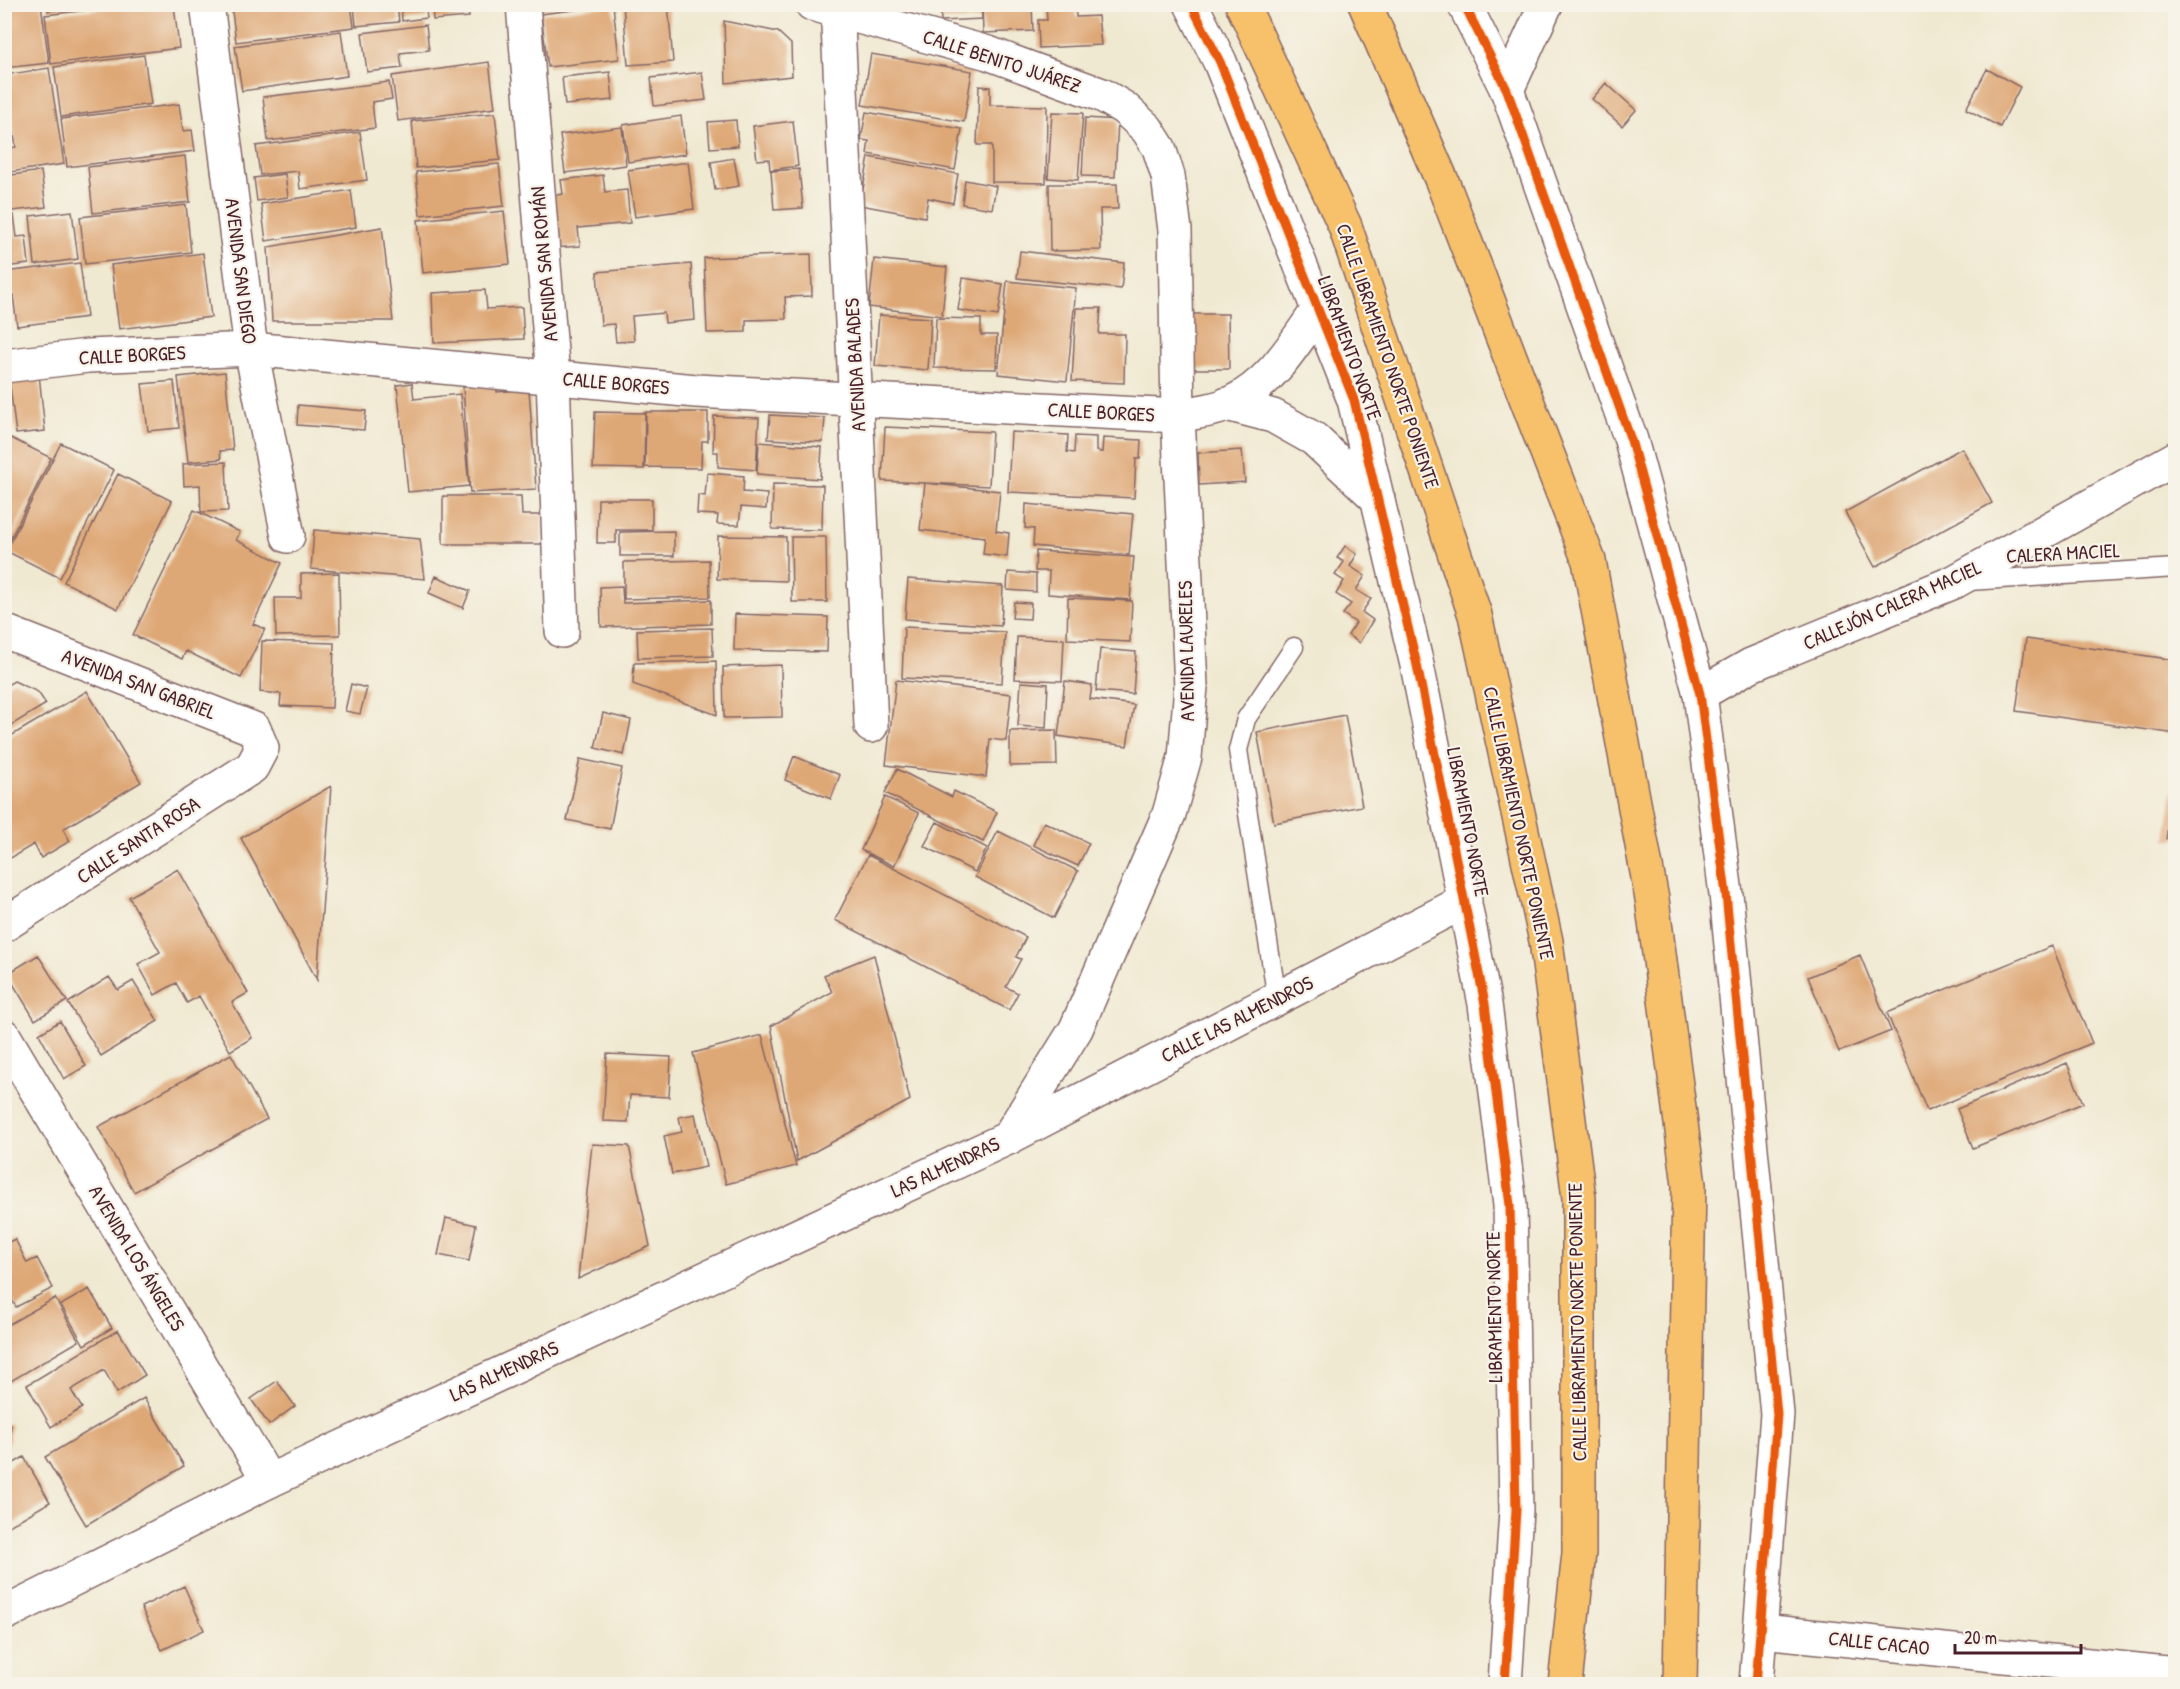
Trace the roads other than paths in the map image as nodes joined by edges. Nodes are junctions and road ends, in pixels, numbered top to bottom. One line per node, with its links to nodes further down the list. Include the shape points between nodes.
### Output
1 (207, 4): 12 (street, AVENIDA SAN DIEGO)
2 (523, 4): 14 (street, AVENIDA SAN ROMÁN)
3 (1191, 4): 11 (street, LIBRAMIENTO NORTE, via 1220,62)
4 (1242, 4): 39 (highway, CALLE LIBRAMIENTO NORTE PONIENTE, via 1345,226 1471,604 1546,941 1579,1198 1579,1553)
5 (1365, 4): 40 (highway, via 1442,181 1589,561 1652,899 1689,1185)
6 (1464, 4): 9 (street)
7 (1546, 4): 9 (street)
8 (828, 7): 10 (street, CALLE BENITO JUÁREZ, via 988,53 1102,95); 15 (street, AVENIDA BALADES)
9 (1507, 90): 26 (street, via 1631,440)
10 (1147, 129): 17 (street, AVENIDA LAURELES, via 1159,148 1168,176 1175,230)
11 (1318, 310): 16 (street, CALLE BORGES, via 1283,361 1258,386); 19 (street, LIBRAMIENTO NORTE, via 1354,400)
12 (250, 349): 13 (street, CALLE BORGES, via 88,356); 14 (street, CALLE BORGES); 20 (street, AVENIDA SAN DIEGO)
13 (4, 366)
14 (553, 377): 15 (street, CALLE BORGES, via 696,391); 24 (street, AVENIDA SAN ROMÁN)
15 (857, 400): 17 (street, CALLE BORGES); 27 (street, AVENIDA BALADES)
16 (1227, 404): 17 (street, CALLE BORGES); 19 (street, CALLE BORGES, via 1273,416 1314,439)
17 (1178, 416): 33 (street, AVENIDA LAURELES, via 1191,686 1185,756 1169,814 1076,1029)
18 (2175, 458): 22 (street, CALLEJÓN CALERA MACIEL)
19 (1378, 499): 29 (street, LIBRAMIENTO NORTE, via 1417,665)
20 (288, 536)
21 (2175, 568): 22 (lane, CALERA MACIEL)
22 (1954, 582): 26 (street, CALLEJÓN CALERA MACIEL, via 1751,665)
23 (4, 631): 28 (street, AVENIDA SAN GABRIEL, via 254,729)
24 (562, 631)
25 (1294, 646): 31 (lane, via 1246,719 1238,750)
26 (1700, 694): 36 (street, via 1726,894 1777,1414)
27 (871, 726)
28 (262, 748): 30 (street, CALLE SANTA ROSA, via 252,767)
29 (1465, 901): 31 (street, CALLE LAS ALMENDROS); 38 (street, LIBRAMIENTO NORTE, via 1485,1004 1510,1205 1516,1510)
30 (4, 925)
31 (1277, 999): 33 (street, CALLE LAS ALMENDROS)
32 (4, 1036): 34 (street, AVENIDA LOS ÁNGELES)
33 (1008, 1138): 34 (street, LAS ALMENDRAS)
34 (269, 1480): 35 (street, LAS ALMENDRAS)
35 (4, 1614)
36 (1762, 1631): 37 (street, CALLE CACAO); 41 (street)
37 (2175, 1674)
38 (1505, 1684)
39 (1565, 1684)
40 (1680, 1684)
41 (1756, 1684)

